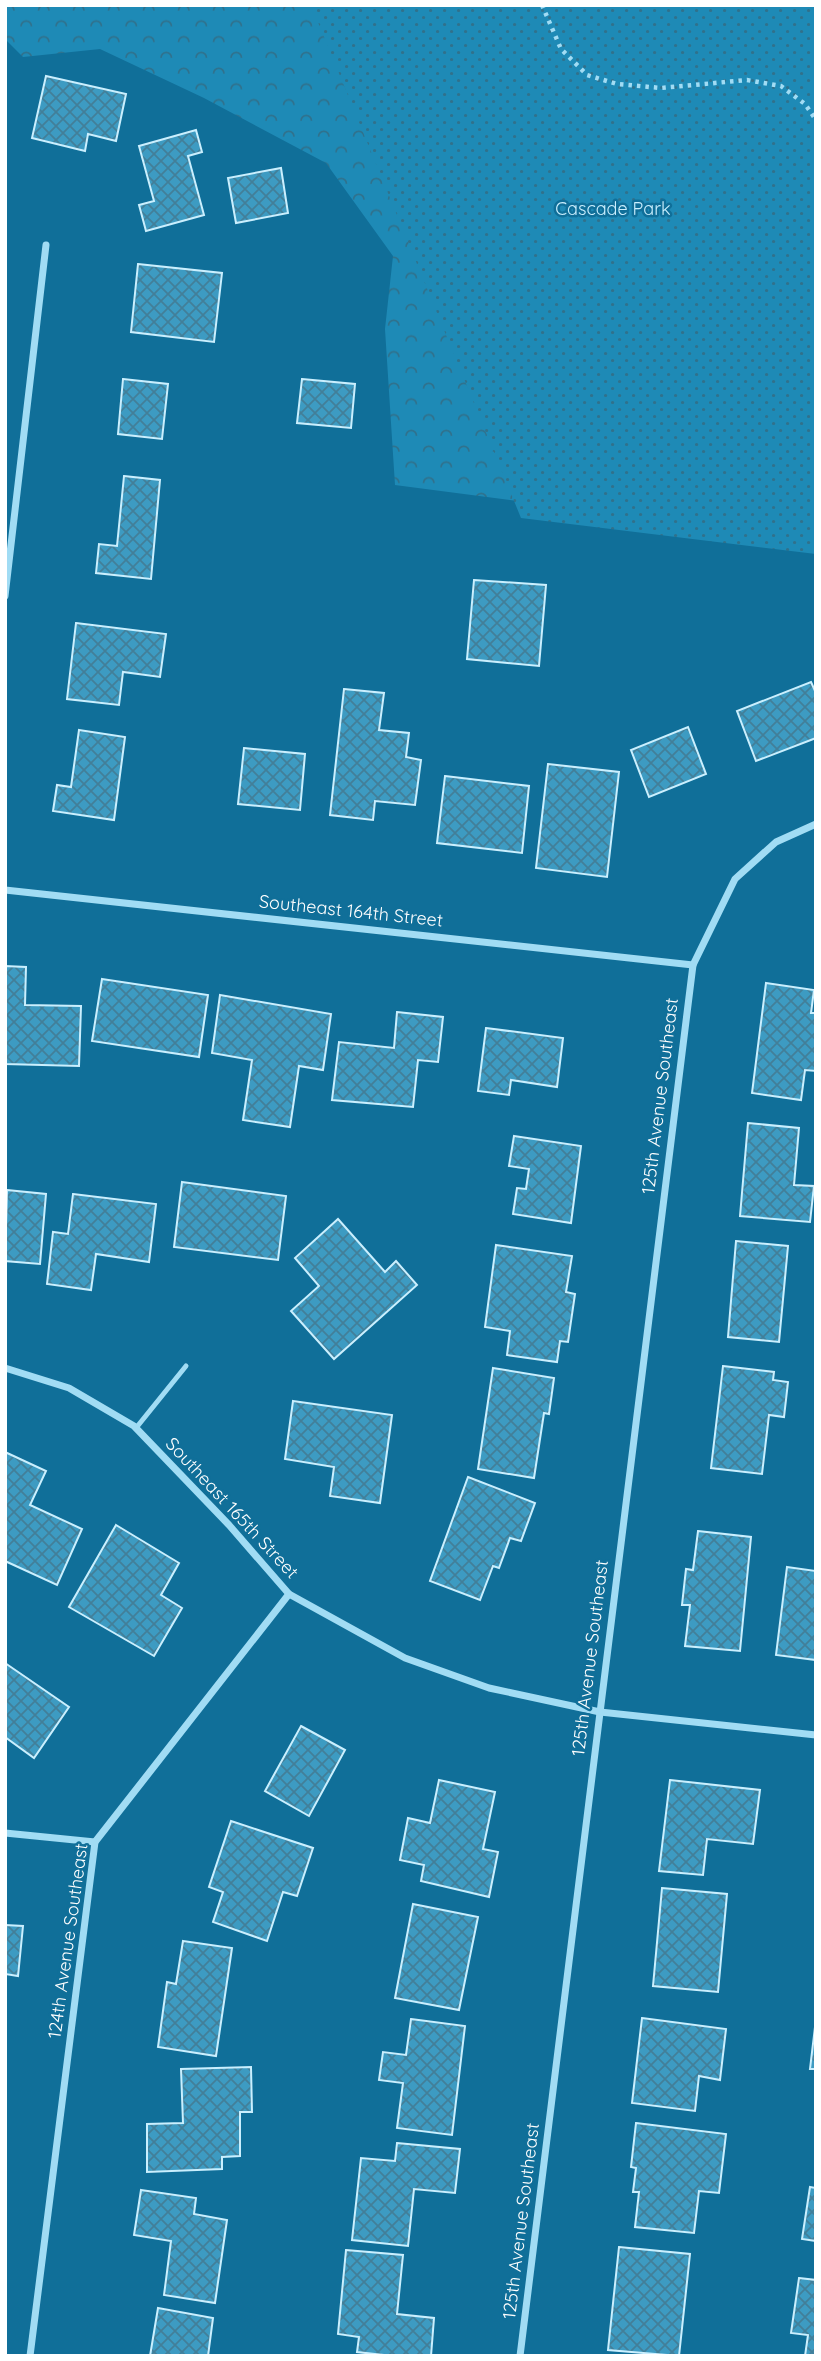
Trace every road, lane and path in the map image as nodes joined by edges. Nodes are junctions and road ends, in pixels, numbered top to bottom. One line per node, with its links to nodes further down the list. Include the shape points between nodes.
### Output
1 (542, 5): 2 (path, via 561,50 587,75 617,84 661,88 747,80 781,86 805,104)
2 (816, 120)
3 (46, 245): 4 (street)
4 (5, 596)
5 (816, 824): 7 (street, 125th Avenue Southeast, via 776,842 735,879)
6 (5, 890): 7 (street, Southeast 164th Street)
7 (693, 965): 12 (street, 125th Avenue Southeast)
8 (186, 1366): 10 (lane)
9 (5, 1368): 10 (street, Southeast 165th Street, via 69,1388)
10 (135, 1428): 11 (street, Southeast 165th Street)
11 (289, 1594): 12 (street, Southeast 165th Street, via 405,1658 489,1688); 15 (street, 124th Avenue Southeast)
12 (600, 1712): 13 (street, Southeast 165th Street); 17 (street, 125th Avenue Southeast)
13 (816, 1735)
14 (5, 1833): 15 (street)
15 (95, 1842): 16 (street, 124th Avenue Southeast)
16 (30, 2356)
17 (520, 2356)

